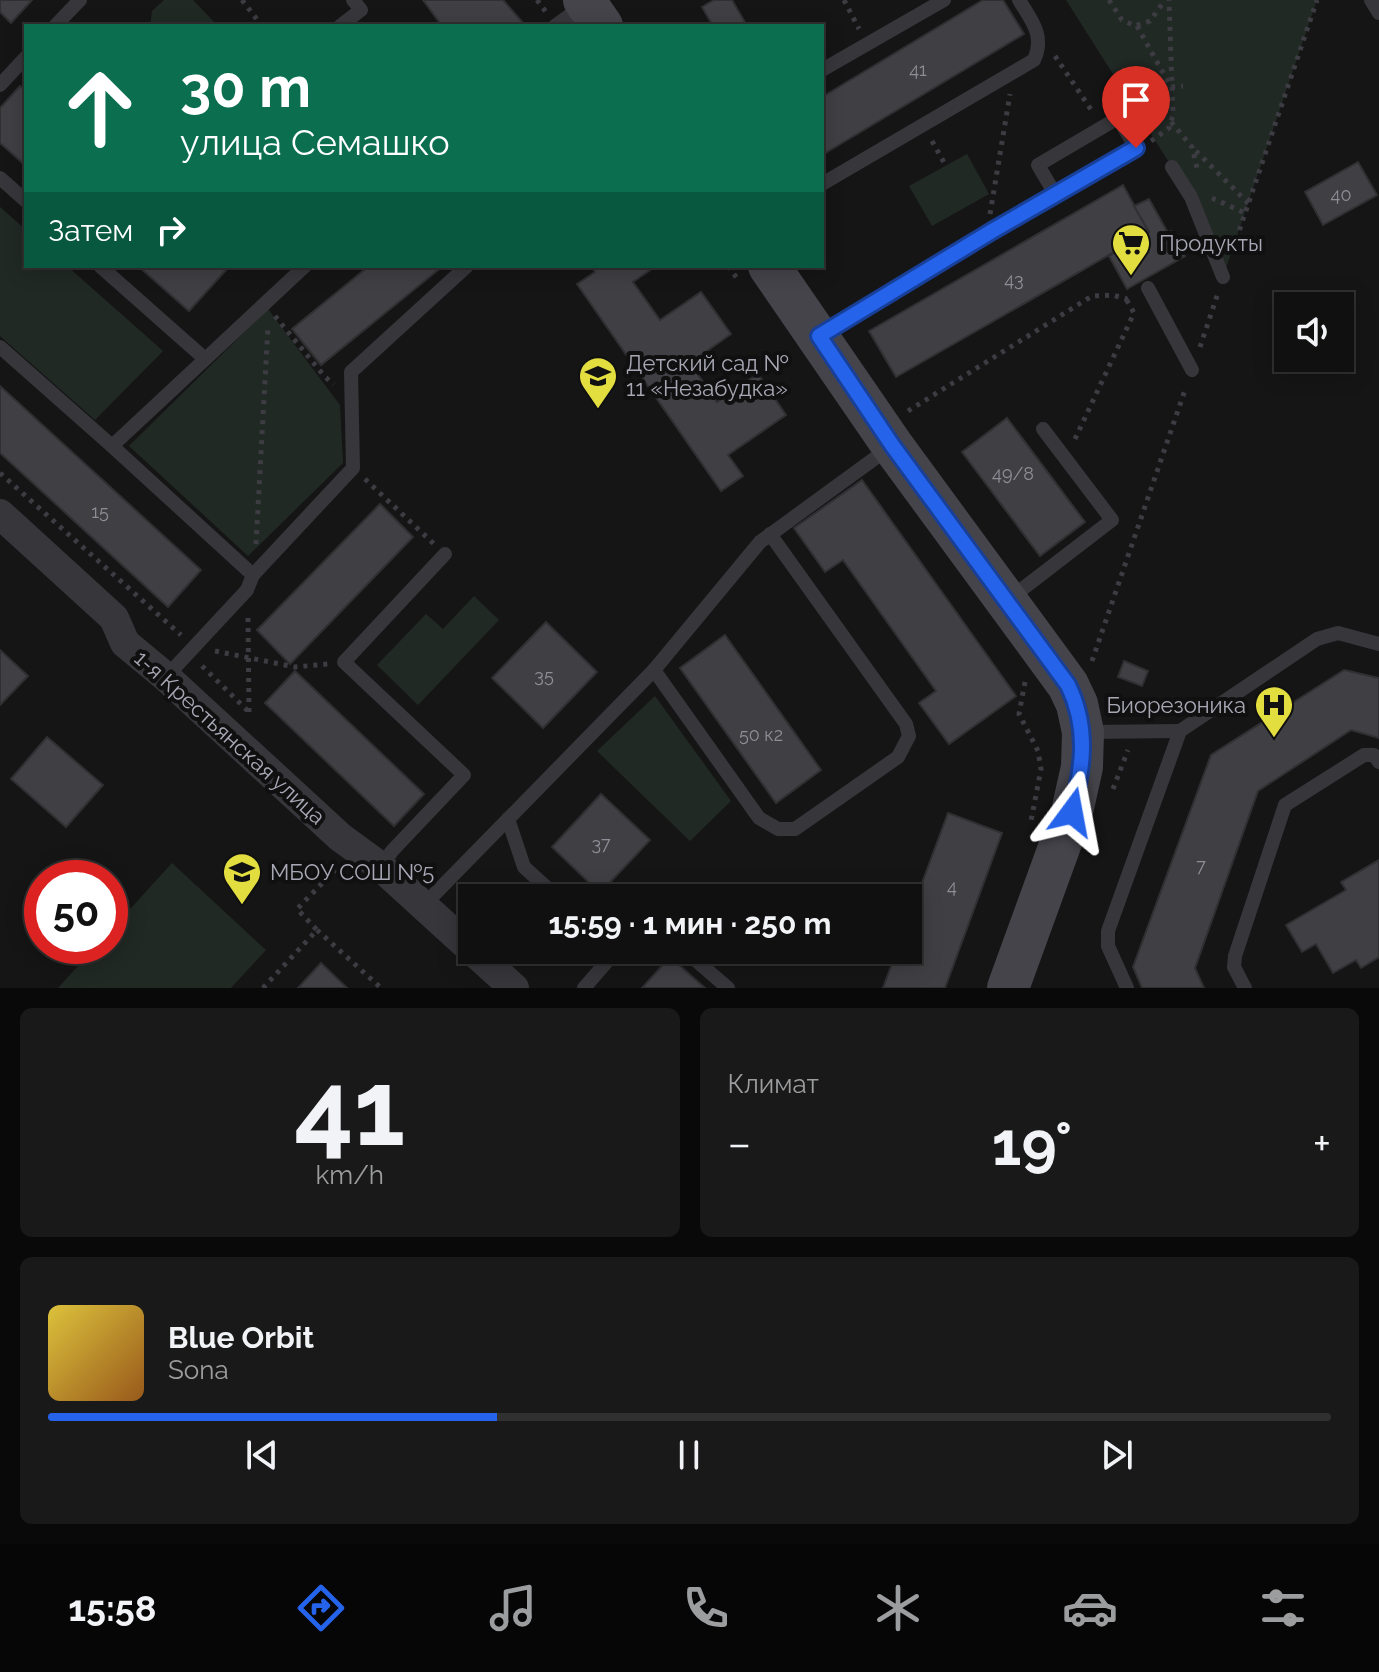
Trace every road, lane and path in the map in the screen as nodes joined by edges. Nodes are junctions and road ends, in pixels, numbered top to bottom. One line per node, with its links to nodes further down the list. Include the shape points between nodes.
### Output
1 (80, 0): 11 (lane)
2 (242, 0): 12 (path)
3 (353, 0): 13 (lane, via 361,10)
4 (844, 0): 16 (path)
5 (944, 0): 16 (lane)
6 (1019, 0): 15 (lane)
7 (1109, 0): 14 (path, via 1122,20)
8 (1167, 0): 14 (path, via 1150,21); 22 (path)
9 (1371, 0): 10 (lane)
10 (1379, 13)
11 (57, 24)
12 (260, 24)
13 (343, 24)
14 (1137, 26): 22 (path)
15 (1039, 32): 19 (lane, via 1034,60); 24 (path)
16 (867, 44): 18 (lane)
17 (24, 59): 20 (lane)
18 (824, 69)
19 (1014, 75): 23 (lane); 38 (path)
20 (0, 85)
21 (1183, 86): 22 (path)
22 (1171, 87): 26 (path, via 1169,128)
23 (924, 126): 27 (path); 30 (lane)
24 (1102, 127): 26 (lane, via 1118,118); 32 (lane, via 1038,165)
25 (1192, 147): 31 (path)
26 (1136, 148): 32 (lane)
27 (946, 166)
28 (1172, 167): 43 (lane, via 1191,197)
29 (0, 178): 34 (lane)
30 (824, 183)
31 (1235, 190): 35 (path); 36 (path)
32 (1055, 194): 38 (lane)
33 (1204, 194): 36 (path)
34 (24, 199)
35 (1249, 204)
36 (1238, 210): 37 (path)
37 (1245, 213)
38 (987, 235): 47 (lane)
39 (102, 268): 49 (lane)
40 (303, 268): 49 (lane)
41 (465, 268): 51 (lane, via 351,372)
42 (733, 268): 44 (path)
43 (1223, 277)
44 (758, 279): 47 (main road)
45 (1148, 288): 46 (path); 50 (lane)
46 (1126, 299): 52 (path, via 1092,296); 55 (path, via 1134,313)
47 (819, 336): 52 (main road)
48 (0, 347): 54 (lane)
49 (204, 358): 54 (lane)
50 (1192, 370)
51 (352, 398): 56 (lane); 60 (path, via 325,377 268,309)
52 (898, 429): 58 (lane); 61 (main road)
53 (1043, 429): 55 (lane)
54 (112, 446): 60 (lane)
55 (1066, 459): 61 (lane, via 1112,520)
56 (353, 468): 59 (path); 60 (lane)
57 (0, 514): 67 (street, 1-я Крестьянская улица, via 114,618 125,643)
58 (770, 534): 66 (lane); 66 (lane, via 906,724 909,736 898,757 795,829 778,829 759,818)
59 (445, 554): 65 (lane)
60 (254, 577): 63 (lane); 64 (path)
61 (1008, 601): 69 (main road, via 1068,685)
62 (1379, 644): 70 (lane, via 1338,633 1317,639)
63 (195, 647): 64 (path); 67 (lane)
64 (250, 658): 65 (path, via 295,667); 71 (path)
65 (344, 662): 75 (lane, via 464,775)
66 (654, 670): 73 (lane)
67 (166, 677): 71 (street, 1-я Крестьянская улица)
68 (1026, 679): 74 (path, via 1019,714 1041,769)
69 (1080, 718): 70 (lane); 89 (main road, via 1082,767 1072,812)
70 (1180, 731): 90 (lane, via 1108,931 1108,946)
71 (250, 753): 75 (street, 1-я Крестьянская улица, via 340,837)
72 (1379, 762): 91 (lane, via 1374,755 1364,755 1285,805 1235,956 1234,967)
73 (508, 819): 77 (lane, via 524,867); 78 (lane)
74 (1029, 829)
75 (381, 867): 78 (street, 1-я Крестьянская улица)
76 (325, 880): 79 (path, via 297,909)
77 (543, 884)
78 (423, 906): 80 (street, 1-я Крестьянская улица)
79 (317, 930): 84 (path); 85 (path)
80 (458, 937)
81 (487, 964): 86 (street, 1-я Крестьянская улица)
82 (605, 964): 87 (lane)
83 (700, 964): 88 (lane)
84 (263, 988)
85 (381, 988)
86 (514, 988)
87 (584, 988)
88 (728, 988)
89 (1008, 988)
90 (1127, 988)
91 (1245, 988)

